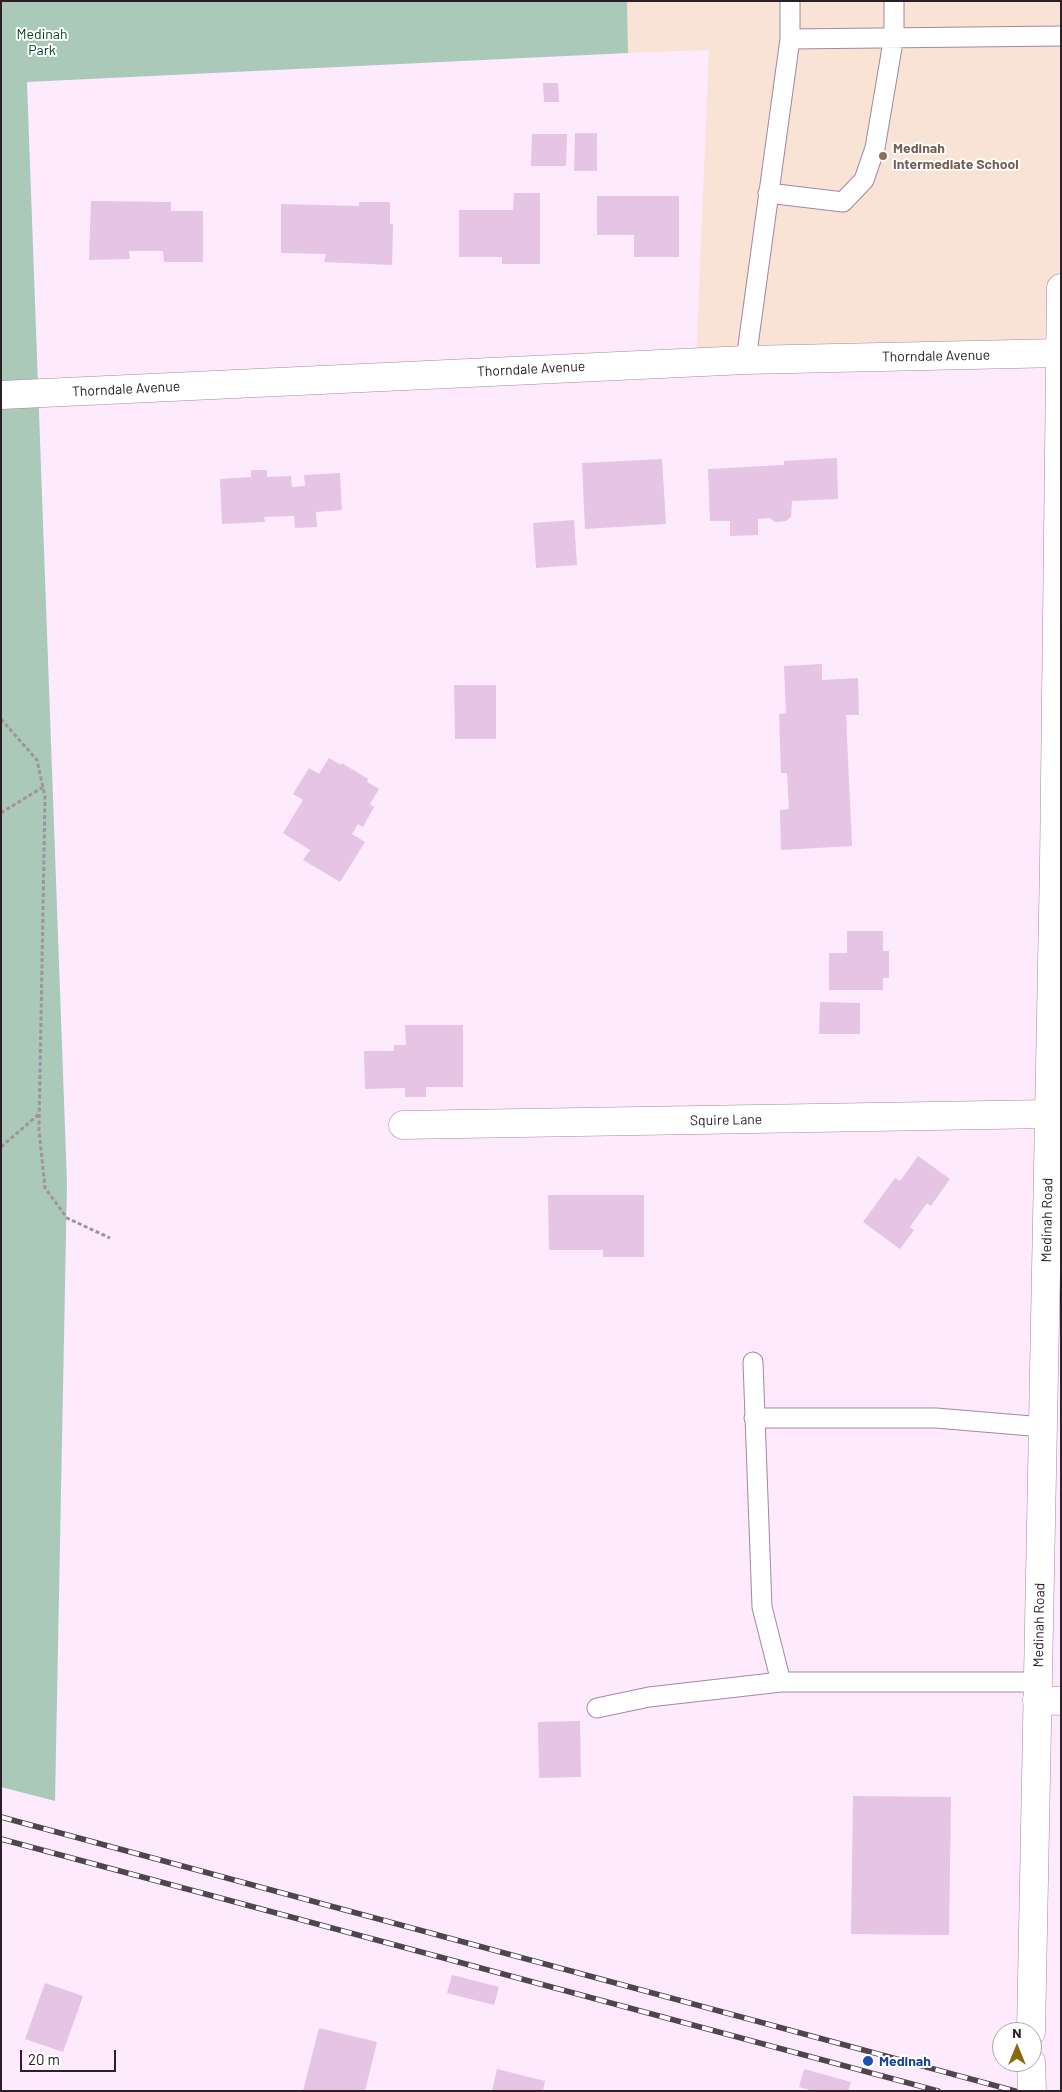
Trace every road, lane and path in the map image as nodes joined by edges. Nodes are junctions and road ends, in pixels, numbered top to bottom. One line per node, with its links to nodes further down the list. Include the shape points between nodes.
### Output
1 (790, 1): 5 (lane)
2 (894, 1): 3 (lane)
3 (894, 36): 4 (lane); 5 (lane); 6 (lane, via 875,148 864,180 843,202)
4 (1061, 36)
5 (790, 39): 6 (lane)
6 (768, 193): 9 (lane)
7 (1061, 288): 8 (main road, Medinah Road)
8 (1060, 353): 9 (main road, Thorndale Avenue); 15 (main road, Medinah Road)
9 (746, 360): 10 (main road, Thorndale Avenue)
10 (1, 395)
11 (1, 719): 12 (path, via 37,760)
12 (43, 787): 13 (path); 14 (path)
13 (1, 813)
14 (39, 1113): 17 (path); 18 (path, via 45,1188 67,1218)
15 (1049, 1114): 16 (main road, Squire Lane); 21 (main road, Medinah Road)
16 (403, 1125)
17 (1, 1147)
18 (110, 1238)
19 (753, 1362): 20 (lane)
20 (754, 1418): 21 (lane, via 936,1418); 22 (lane, via 762,1607)
21 (1043, 1427): 23 (main road, Medinah Road)
22 (781, 1682): 23 (lane); 24 (lane, via 649,1697)
23 (1045, 1694): 25 (main road, Medinah Road)
24 (597, 1708)
25 (1031, 2022)
26 (1031, 2072): 27 (main road)
27 (1032, 2091)

